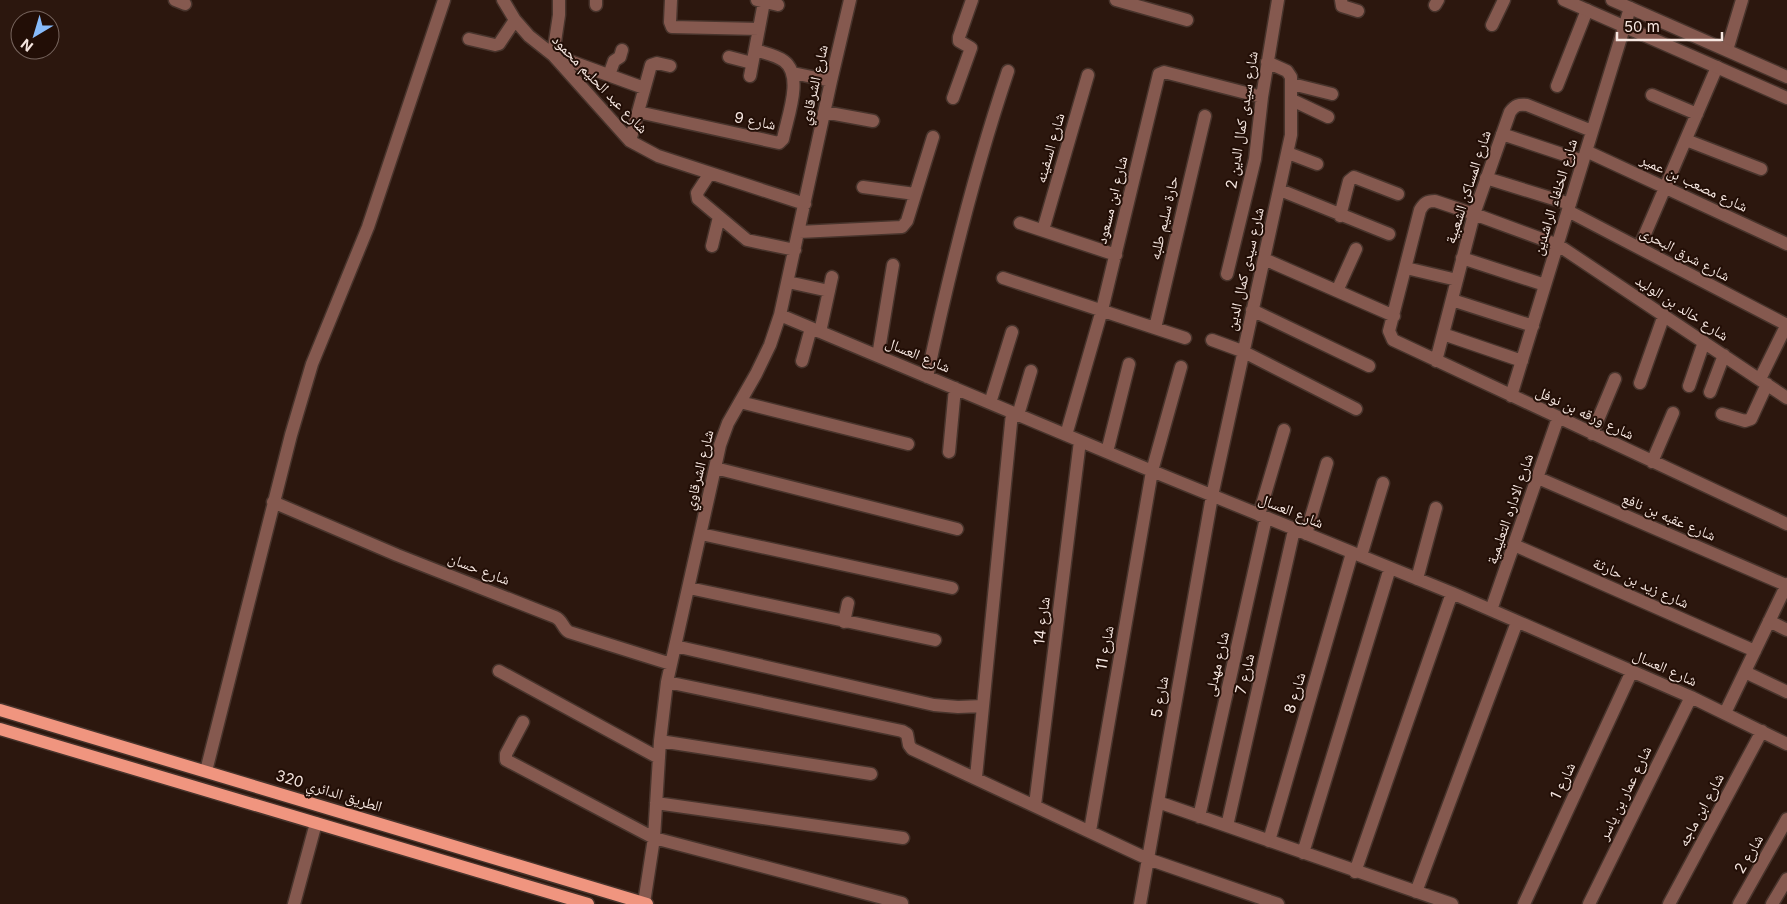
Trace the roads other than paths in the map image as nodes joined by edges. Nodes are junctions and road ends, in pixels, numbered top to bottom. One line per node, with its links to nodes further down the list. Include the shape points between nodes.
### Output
1 (444, 0): 156 (street, via 368,227 312,364)
2 (503, 0): 19 (street, شارع عبد الحليم محمود)
3 (559, 0): 28 (street)
4 (671, 0): 24 (street, via 672,26)
5 (850, 0): 40 (street, شارع الشرقاوي)
6 (972, 0): 48 (street, via 958,37 971,48)
7 (1116, 0): 20 (street)
8 (1278, 0): 30 (street, شارع سيدى كمال الدين 2)
9 (1340, 0): 18 (street, via 1342,6)
10 (1504, 0): 22 (street)
11 (1564, 0): 17 (street)
12 (1613, 0): 16 (street); 21 (street)
13 (1742, 0): 27 (street)
14 (760, 1): 15 (street); 24 (street)
15 (778, 5)
16 (1630, 8): 23 (street, شارع الخلفاء الراشدين); 27 (street)
17 (1588, 10): 21 (street); 42 (street)
18 (1358, 11)
19 (515, 20): 25 (street, via 499,44); 28 (street, شارع عبد الحليم محمود)
20 (1187, 20)
21 (1609, 20): 23 (street)
22 (1492, 26)
23 (1624, 27): 33 (street); 57 (street, شارع الخلفاء الراشدين)
24 (759, 29): 31 (street)
25 (469, 39)
26 (622, 50): 37 (street)
27 (1727, 50): 34 (street)
28 (553, 55): 37 (street); 61 (street, شارع عبد الحليم محمود)
29 (729, 57): 31 (street)
30 (1268, 62): 41 (street, via 1288,71); 47 (street, شارع سيدى كمال الدين 2)
31 (752, 63): 36 (street, via 784,60)
32 (670, 66): 44 (street, via 651,65)
33 (1717, 68): 43 (street); 53 (street)
34 (1767, 68): 39 (street); 43 (street)
35 (1008, 71): 126 (street, via 961,225)
36 (793, 73): 40 (street); 51 (street, شارع 9, via 794,86 783,139 779,143)
37 (609, 75): 44 (street)
38 (1088, 75): 79 (street, شارع السفينه)
39 (1787, 77)
40 (831, 81): 52 (street, شارع الشرقاوي)
41 (1292, 84): 45 (street); 50 (street, شارع سيدى كمال الدين)
42 (1557, 86)
43 (1760, 86): 49 (street)
44 (644, 88): 51 (street)
45 (1332, 94)
46 (1652, 95): 53 (street)
47 (1262, 97): 88 (street, شارع ابن مسعود, via 1164,72 1159,74); 93 (street, شارع سيدى كمال الدين 2, via 1254,159)
48 (953, 98)
49 (1787, 98)
50 (1292, 100): 55 (street); 62 (street, شارع سيدى كمال الدين)
51 (638, 112): 61 (street)
52 (824, 112): 56 (street); 73 (street, شارع الشرقاوي)
53 (1697, 114): 60 (street)
54 (1205, 116): 109 (street, حارة سليم طلبه)
55 (1328, 117)
56 (873, 121)
57 (1592, 131): 58 (street, شارع المساكن الشعبية, via 1520,104 1510,112); 63 (street, شارع الخلفاء الراشدين)
58 (1502, 134): 63 (street, شارع مصعب بن عمير); 67 (street, شارع المساكن الشعبية)
59 (933, 137): 71 (street)
60 (1686, 140): 65 (street); 69 (street)
61 (630, 141): 66 (street, شارع عبد الحليم محمود, via 658,156)
62 (1288, 152): 64 (street); 70 (street, شارع سيدى كمال الدين)
63 (1585, 156): 69 (street, شارع مصعب بن عمير); 74 (street, شارع الخلفاء الراشدين)
64 (1317, 164)
65 (1761, 168)
66 (710, 173): 73 (street, شارع عبد الحليم محمود); 77 (street, via 697,197)
67 (1486, 178): 74 (street, شارع شرق البحرى); 75 (street, شارع المساكن الشعبية)
68 (863, 187): 71 (street)
69 (1665, 188): 82 (street, شارع مصعب بن عمير); 85 (street)
70 (1280, 190): 76 (street); 90 (street, شارع سيدى كمال الدين)
71 (915, 194): 80 (street, via 902,227)
72 (1398, 194): 76 (street, via 1354,177 1349,181)
73 (805, 204): 80 (street, شارع الشرقاوي)
74 (1569, 207): 83 (street, شارع الخلفاء الراشدين); 85 (street, شارع شرق البحرى)
75 (1474, 214): 83 (street, شارع خالد بن الوليد); 89 (street, شارع المساكن الشعبية); 92 (street, شارع ورقه بن نوفل, via 1435,201 1423,205)
76 (1340, 216): 81 (street)
77 (719, 217): 84 (street); 87 (street, via 747,240)
78 (1020, 222): 79 (street)
79 (1043, 230): 88 (street)
80 (799, 232): 87 (street, شارع الشرقاوي)
81 (1389, 234)
82 (1787, 244)
83 (1558, 245): 98 (street, شارع الخلفاء الراشدين); 105 (street, شارع خالد بن الوليد)
84 (712, 246)
85 (1640, 248): 107 (street, شارع شرق البحرى)
86 (1356, 249): 100 (street)
87 (795, 250): 97 (street, شارع الشرقاوي)
88 (1116, 255): 102 (street, شارع ابن مسعود)
89 (1462, 258): 96 (street, شارع المساكن الشعبية); 98 (street)
90 (1264, 259): 100 (street); 103 (street, شارع سيدى كمال الدين)
91 (893, 265): 118 (street)
92 (1406, 268): 96 (street); 106 (street, شارع ورقه بن نوفل)
93 (1227, 274)
94 (832, 277): 99 (street)
95 (1003, 278): 102 (street)
96 (1457, 280): 101 (street, شارع المساكن الشعبية)
97 (788, 282): 99 (street); 104 (street, شارع الشرقاوي)
98 (1545, 285): 108 (street, شارع الخلفاء الراشدين)
99 (829, 292): 110 (street)
100 (1338, 292): 106 (street)
101 (1452, 300): 108 (street); 112 (street, شارع المساكن الشعبية)
102 (1102, 310): 109 (street); 144 (street, شارع ابن مسعود)
103 (1252, 310): 116 (street, شارع سيدى كمال الدين); 124 (street)
104 (780, 315): 110 (street, شارع العسال); 135 (street, شارع الشرقاوي, via 770,346)
105 (1664, 315): 115 (street, شارع خالد بن الوليد); 129 (street)
106 (1394, 316): 120 (street, شارع ورقه بن نوفل, via 1389,331 1393,340)
107 (1787, 325): 128 (street)
108 (1533, 326): 121 (street, شارع الخلفاء الراشدين)
109 (1155, 328): 113 (street)
110 (815, 330): 118 (street, شارع العسال); 119 (street)
111 (1012, 332): 136 (street)
112 (1443, 334): 120 (street, شارع المساكن الشعبية); 121 (street)
113 (1185, 338)
114 (1212, 340): 116 (street)
115 (1704, 342): 117 (street, شارع خالد بن الوليد); 130 (street)
116 (1242, 350): 137 (street); 155 (street, شارع سيدى كمال الدين)
117 (1724, 355): 128 (street, شارع خالد بن الوليد); 132 (street)
118 (878, 356): 126 (street, شارع العسال)
119 (802, 361)
120 (1436, 361): 133 (street, شارع ورقه بن نوفل)
121 (1522, 361): 133 (street, شارع الخلفاء الراشدين)
122 (1129, 364): 148 (street)
123 (1181, 366): 152 (street, شارع 11)
124 (1369, 366)
125 (1031, 371): 139 (street)
126 (927, 377): 131 (street, شارع العسال)
127 (1615, 379): 143 (street)
128 (1764, 382): 134 (street, شارع خالد بن الوليد); 140 (street, via 1751,419)
129 (1640, 383)
130 (1689, 386)
131 (955, 388): 136 (street, شارع العسال); 147 (street)
132 (1710, 392)
133 (1511, 396): 141 (street, شارع ورقه بن نوفل)
134 (1787, 398)
135 (740, 402): 146 (street); 151 (street, شارع الشرقاوي, via 728,423)
136 (990, 403): 139 (street, شارع العسال)
137 (1356, 409)
138 (1673, 413): 149 (street)
139 (1015, 414): 144 (street, شارع العسال); 187 (street)
140 (1722, 414)
141 (1558, 418): 143 (street, شارع ورقه بن نوفل); 153 (street, شارع الاداره التعليمية)
142 (1284, 430): 158 (street, شارع مهدلى)
143 (1592, 434): 149 (street, شارع ورقه بن نوفل)
144 (1066, 435): 145 (street, شارع العسال)
145 (1080, 441): 148 (street, شارع العسال); 201 (street, شارع 14)
146 (908, 444)
147 (949, 452)
148 (1107, 452): 152 (street, شارع العسال)
149 (1652, 462): 159 (street, شارع ورقه بن نوفل)
150 (1327, 463): 161 (street, شارع 7)
151 (715, 468): 160 (street); 162 (street, شارع الشرقاوي)
152 (1152, 471): 155 (street, شارع العسال); 206 (street, شارع 11)
153 (1538, 478): 163 (street, شارع الاداره التعليمية); 167 (street, شارع عقبه بن نافع)
154 (1383, 483): 164 (street, شارع 8)
155 (1212, 496): 158 (street, شارع العسال); 199 (street, شارع 5)
156 (273, 502): 180 (street, شارع حسان, via 555,617 569,632); 196 (street)
157 (1436, 508): 166 (street)
158 (1263, 517): 161 (street, شارع العسال); 202 (street, شارع مهدلى)
159 (1787, 524)
160 (957, 529)
161 (1300, 532): 164 (street, شارع العسال); 205 (street, شارع 7)
162 (701, 534): 168 (street, شارع الشرقاوي); 169 (street)
163 (1514, 545): 172 (street, شارع الاداره التعليمية); 179 (street, شارع زيد بن حارثة)
164 (1356, 555): 165 (street, شارع العسال); 209 (street, شارع 8)
165 (1390, 568): 166 (street, شارع العسال); 211 (street)
166 (1417, 579): 170 (street, شارع العسال)
167 (1787, 585): 175 (street)
168 (689, 588): 173 (street); 178 (street, شارع الشرقاوي)
169 (952, 588)
170 (1452, 593): 172 (street, شارع العسال); 214 (street)
171 (848, 603): 173 (street)
172 (1491, 610): 174 (street, شارع العسال)
173 (844, 622): 177 (street)
174 (1517, 622): 182 (street, شارع العسال); 216 (street)
175 (1769, 622): 176 (street); 179 (street)
176 (1787, 630)
177 (934, 640)
178 (674, 646): 180 (street, شارع الشرقاوي); 187 (street, via 934,705)
179 (1755, 651): 183 (street)
180 (671, 664): 184 (street, شارع الشرقاوي)
181 (498, 671): 195 (street)
182 (1632, 671): 186 (street, شارع العسال); 224 (street, شارع 1)
183 (1745, 672): 185 (street); 189 (street)
184 (667, 682): 193 (street, شارع الشرقاوي); 198 (street, via 902,731 912,749)
185 (1787, 692)
186 (1690, 697): 189 (street, شارع العسال); 225 (street, شارع عمار بن ياسر)
187 (983, 706): 198 (street)
188 (0, 710): 196 (main road, الطريق الدائري 320)
189 (1725, 713): 192 (street, شارع العسال)
190 (523, 722): 207 (street, via 506,760)
191 (0, 729): 204 (main road)
192 (1762, 730): 194 (street, شارع العسال); 226 (street, شارع ابن ماجه)
193 (660, 741): 195 (street, شارع الشرقاوي); 197 (street)
194 (1787, 744)
195 (658, 758): 200 (street, شارع الشرقاوي)
196 (206, 771): 210 (main road, الطريق الدائري 320)
197 (871, 774)
198 (976, 777): 201 (street)
199 (1158, 802): 202 (street); 212 (street, شارع 5)
200 (656, 803): 207 (street, شارع الشرقاوي); 208 (street)
201 (1035, 805): 206 (street)
202 (1200, 817): 205 (street)
203 (1787, 819): 227 (street, شارع 2)
204 (316, 823): 213 (main road); 218 (street)
205 (1227, 826): 209 (street)
206 (1090, 831): 212 (street)
207 (654, 838): 217 (street); 220 (street, شارع الشرقاوي)
208 (903, 838)
209 (1269, 841): 211 (street)
210 (474, 852): 213 (main road); 220 (main road, الطريق الدائري 320)
211 (1303, 853): 214 (street)
212 (1148, 859): 221 (street, شارع 5); 222 (street)
213 (470, 868): 219 (main road)
214 (1355, 872): 216 (street)
215 (1787, 880): 228 (street)
216 (1419, 896): 223 (street)
217 (902, 903)
218 (294, 904)
219 (588, 904)
220 (646, 904)
221 (1140, 904)
222 (1278, 904)
223 (1452, 904)
224 (1524, 904)
225 (1589, 904)
226 (1669, 904)
227 (1739, 904)
228 (1772, 904)

